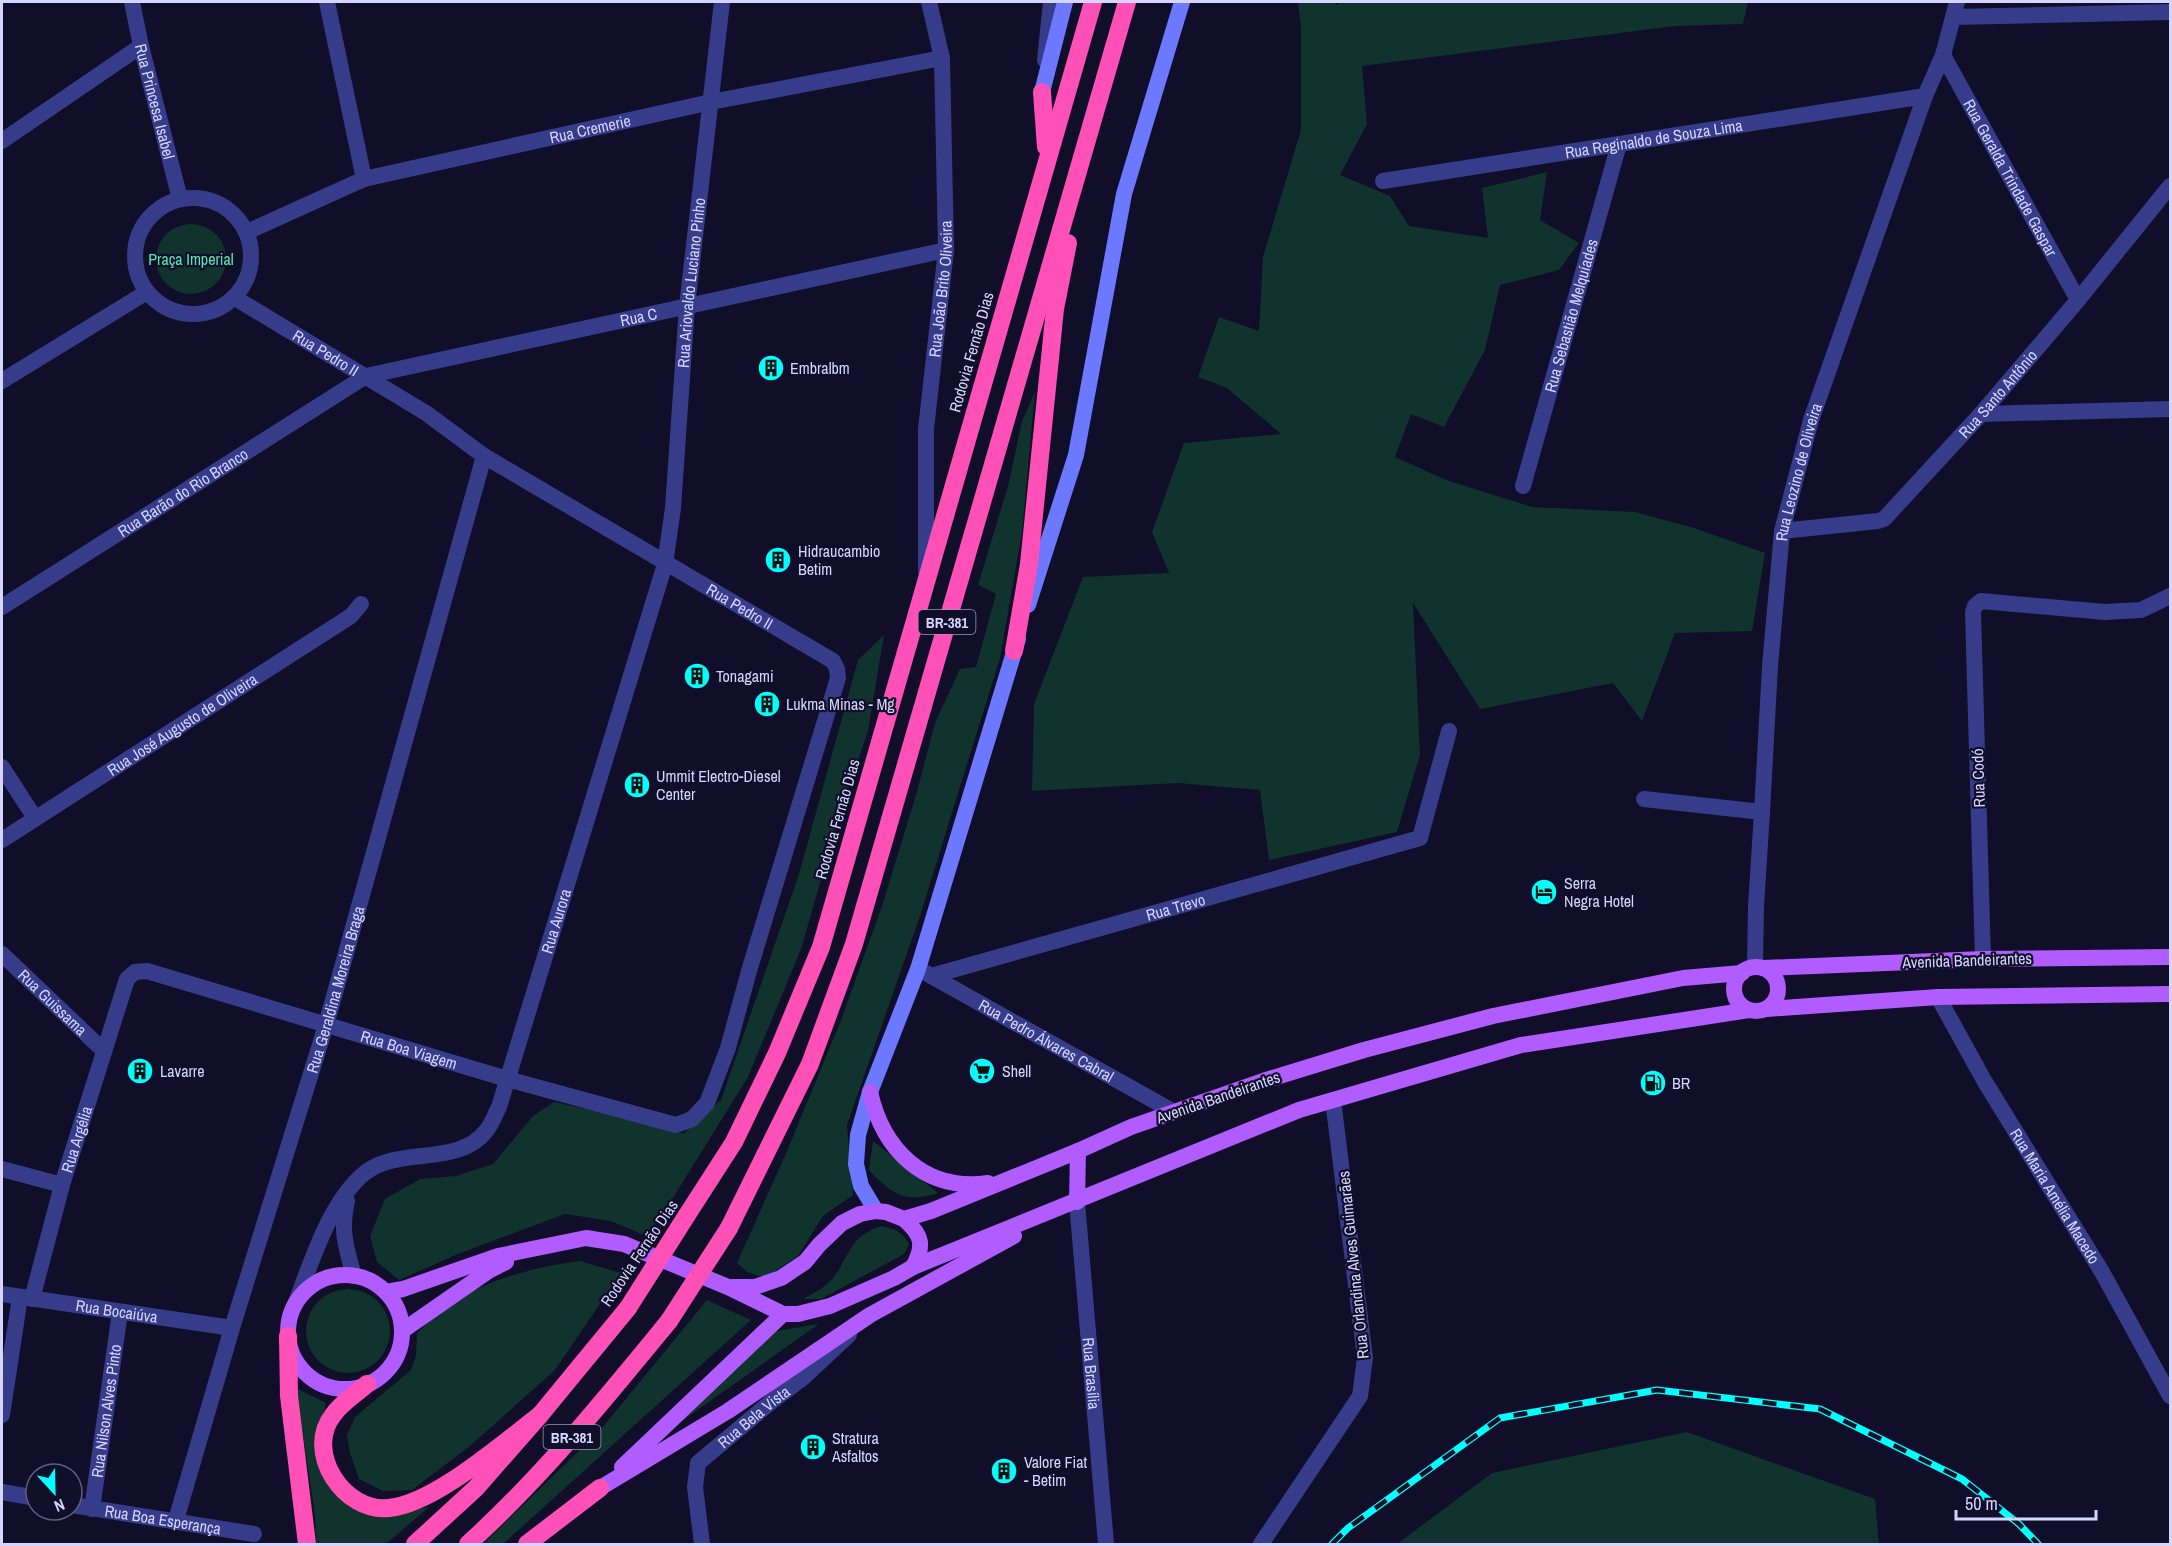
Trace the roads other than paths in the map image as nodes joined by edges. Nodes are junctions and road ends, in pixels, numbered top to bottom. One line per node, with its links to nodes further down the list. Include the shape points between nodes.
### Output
1 (132, 2): 12 (street, Rua Princesa Isabel)
2 (327, 2): 22 (street)
3 (722, 2): 17 (street, Rua Ariovaldo Luciano Pinho)
4 (929, 2): 14 (street, Rua João Brito Oliveira)
5 (1051, 2): 15 (street)
6 (1065, 2): 15 (main road, BR-381)
7 (1093, 2): 21 (highway, Rodovia Fernão Dias / BR-381)
8 (1127, 2): 18 (highway, BR-381)
9 (1182, 2): 44 (main road, BR-381, via 1124,194 1076,455)
10 (1955, 9): 11 (street); 13 (street, Rua Leozino de Oliveira)
11 (2170, 12)
12 (141, 46): 19 (street); 25 (street, Rua Princesa Isabel)
13 (1942, 55): 16 (street, Rua Leozino de Oliveira); 30 (street, Rua Geralda Trindade Gaspar)
14 (942, 58): 17 (street, Rua Cremerie); 27 (street, Rua João Brito Oliveira)
15 (1042, 92): 21 (highway, BR-381)
16 (1925, 96): 20 (street, Rua Reginaldo de Souza Lima); 38 (street, Rua Leozino de Oliveira, via 1811,420)
17 (711, 102): 22 (street, Rua Cremerie); 31 (street, Rua Ariovaldo Luciano Pinho)
18 (1089, 132): 44 (highway, BR-381, via 1055,309 1029,564); 103 (highway, BR-381, bridge, via 854,944 810,1064 729,1228 669,1321 571,1438)
19 (2, 141)
20 (1619, 144): 23 (street, Rua Reginaldo de Souza Lima); 37 (street, Rua Sebastião Melquíades)
21 (1047, 160): 40 (highway, Rodovia Fernão Dias / BR-381)
22 (364, 179): 26 (street, Rua Cremerie)
23 (1383, 181)
24 (2170, 186): 30 (street, Rua Santo Antônio)
25 (180, 199): 26 (street, via 200,198 219,204 236,216); 28 (street, via 162,207 138,237 138,275)
26 (247, 232): 29 (street, via 252,249 251,267)
27 (946, 250): 31 (street, Rua C); 40 (street, Rua João Brito Oliveira, via 927,429)
28 (147, 292): 29 (street, via 161,305 179,313 219,309); 33 (street)
29 (235, 298): 32 (street, Rua Pedro II)
30 (2078, 300): 35 (street, Rua Santo Antônio)
31 (687, 306): 32 (street, Rua C); 39 (street, Rua Ariovaldo Luciano Pinho, via 673,508)
32 (366, 376): 36 (street, Rua Pedro II, via 426,413); 43 (street, Rua Barão do Rio Branco)
33 (2, 381)
34 (2170, 409): 35 (street)
35 (1981, 414): 38 (street, Rua Santo Antônio, via 1884,519)
36 (484, 456): 39 (street, Rua Pedro II); 61 (street, Rua Geraldina Moreira Braga)
37 (1523, 486)
38 (1782, 531): 48 (street, Rua Leozino de Oliveira)
39 (664, 564): 63 (street, Rua Aurora); 67 (street, Rua Pedro II, via 833,661 838,678 728,1048 707,1103)
40 (926, 579): 93 (highway, Rodovia Fernão Dias / BR-381, bridge, via 821,946 777,1053 734,1142 628,1308)
41 (2170, 596): 53 (street, Rua Codó, via 2141,610 2105,612 1981,601 1975,606)
42 (361, 604): 49 (street, Rua José Augusto de Oliveira, via 351,616)
43 (2, 607)
44 (1014, 651): 55 (main road, BR-381)
45 (1449, 731): 55 (street, Rua Trevo, via 1420,838)
46 (2, 767): 49 (street)
47 (1644, 799): 48 (street)
48 (1761, 812): 54 (street, Rua Leozino de Oliveira)
49 (35, 818): 50 (street, Rua José Augusto de Oliveira)
50 (2, 840)
51 (2, 954): 62 (street, Rua Guissama)
52 (2170, 957): 53 (main road, Avenida Bandeirantes)
53 (1983, 959): 54 (main road, Avenida Bandeirantes)
54 (1753, 969): 59 (main road, via 1775,976 1778,984 1777,998); 60 (main road, via 1734,986 1742,1006); 66 (main road, Avenida Bandeirantes, via 1683,978 1493,1016 1364,1050)
55 (924, 972): 64 (main road, BR-381); 66 (street, Rua Pedro Álvares Cabral)
56 (127, 979): 61 (street, Rua Boa Viagem, via 135,972 147,971); 62 (street, Rua Argélia)
57 (2170, 994): 58 (main road)
58 (1938, 997): 59 (main road); 91 (street, Rua Maria Amélia Macedo, via 2102,1272)
59 (1767, 1009): 60 (main road)
60 (1749, 1010): 65 (main road, via 1521,1045)
61 (326, 1025): 63 (street, Rua Boa Viagem); 87 (street, Rua Geraldina Moreira Braga)
62 (104, 1051): 71 (street, Rua Argélia)
63 (507, 1079): 67 (street, Rua Boa Viagem, via 676,1125); 72 (street, Rua Aurora, via 487,1131 470,1145 393,1159 369,1170)
64 (870, 1092): 70 (main road, via 884,1134 915,1166 956,1183); 74 (main road, BR-381, via 858,1135 856,1164 861,1186)
65 (1333, 1100): 73 (main road, via 1299,1110); 107 (street, Rua Orlandina Alves Guimarães, via 1365,1358 1360,1396)
66 (1174, 1112): 68 (main road, Avenida Bandeirantes)
67 (692, 1119)
68 (1078, 1150): 70 (main road, Avenida Bandeirantes); 73 (main road)
69 (2, 1169): 71 (street)
70 (1000, 1182): 75 (main road, Avenida Bandeirantes)
71 (62, 1185): 82 (street, Rua Argélia)
72 (350, 1186): 78 (street, via 344,1210 344,1238); 83 (street, Rua Aurora, via 320,1238)
73 (1077, 1202): 77 (main road); 86 (main road); 106 (street, Rua Brasília)
74 (876, 1211): 75 (main road); 79 (main road, via 842,1223 805,1262 781,1278 755,1287)
75 (904, 1219): 77 (main road, via 920,1239 920,1254)
76 (529, 1250): 79 (main road, via 586,1238 624,1244); 80 (main road); 88 (main road, via 490,1270)
77 (913, 1267): 85 (main road, via 830,1305)
78 (354, 1276): 80 (main road, via 371,1281); 83 (main road, via 320,1281)
79 (728, 1287): 85 (main road)
80 (386, 1292): 88 (main road, via 400,1317)
81 (2, 1294): 82 (street, Rua Bocaiúva)
82 (26, 1298): 84 (street, Rua Bocaiúva); 92 (street, Rua Argélia)
83 (295, 1305): 89 (main road)
84 (120, 1312): 87 (street, Rua Bocaiúva); 98 (street, Rua Nilson Alves Pinto)
85 (783, 1314): 94 (main road)
86 (870, 1315): 94 (main road, via 728,1411); 105 (street, Rua Bela Vista, via 804,1377 698,1463 695,1487)
87 (232, 1328): 99 (street, Rua Geraldina Moreira Braga)
88 (402, 1331): 90 (main road, via 393,1363 382,1376)
89 (288, 1336): 90 (main road, via 292,1354 315,1381 332,1388 350,1389); 101 (highway, via 289,1396)
90 (367, 1384): 93 (highway, BR-381, via 332,1415 323,1437 324,1457 345,1494 387,1509 416,1501 459,1477)
91 (2170, 1396)
92 (2, 1415)
93 (540, 1415): 102 (highway, Rodovia Fernão Dias / BR-381, via 476,1488)
94 (600, 1488): 104 (highway)
95 (2, 1492): 96 (street)
96 (24, 1496)
97 (84, 1507): 98 (street, Rua Boa Esperança)
98 (92, 1509): 99 (street, Rua Boa Esperança)
99 (176, 1520): 100 (street, Rua Boa Esperança)
100 (254, 1534)
101 (307, 1545)
102 (415, 1545)
103 (468, 1545)
104 (527, 1545)
105 (702, 1545)
106 (1106, 1545)
107 (1261, 1545)

